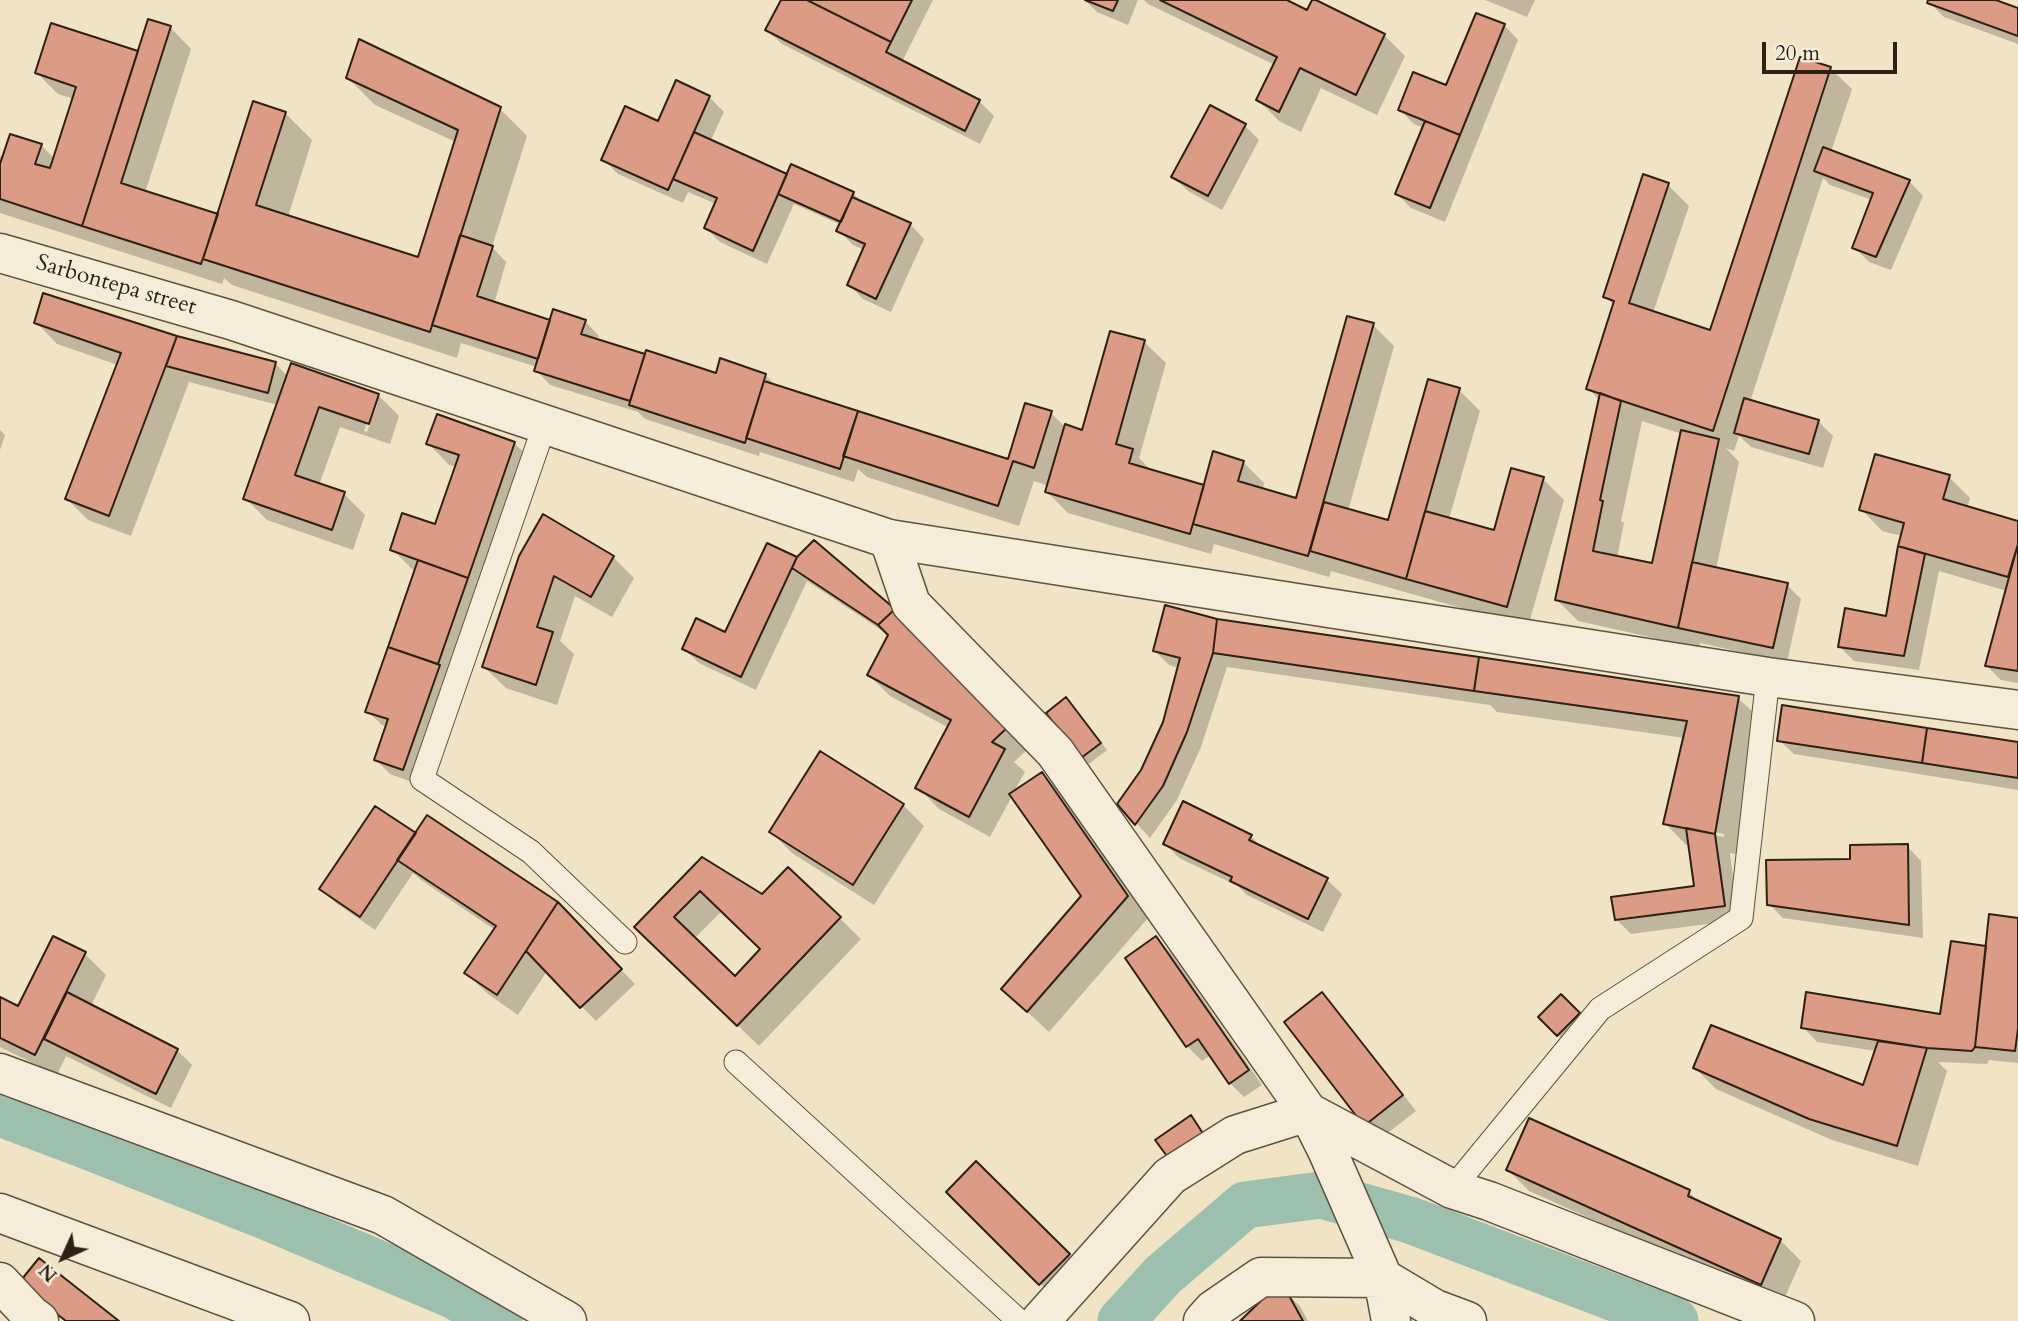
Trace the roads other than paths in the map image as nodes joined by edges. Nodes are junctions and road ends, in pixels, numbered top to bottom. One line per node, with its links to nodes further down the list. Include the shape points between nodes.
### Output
1 (0, 253): 2 (street, Sarbontepa street, via 231,320)
2 (545, 424): 3 (street, Sarbontepa street); 6 (lane, via 422,779 531,852)
3 (889, 539): 4 (street, Sarbontepa street); 9 (street, via 911,604 1055,752)
4 (1768, 677): 5 (street, Sarbontepa street); 10 (lane, via 1741,918 1600,1009)
5 (2018, 710)
6 (625, 942)
7 (736, 1062): 17 (lane)
8 (0, 1073): 16 (street, via 383,1215)
9 (1307, 1112): 10 (street); 12 (street); 18 (street, via 1236,1135 1170,1176)
10 (1452, 1189): 22 (street)
11 (0, 1213): 15 (street)
12 (1383, 1278): 19 (street, via 1261,1277); 20 (street); 21 (street, via 1435,1309)
13 (0, 1282): 14 (street)
14 (39, 1321)
15 (290, 1321)
16 (567, 1321)
17 (1019, 1321)
18 (1040, 1321)
19 (1203, 1321)
20 (1391, 1321)
21 (1467, 1321)
22 (1795, 1321)

